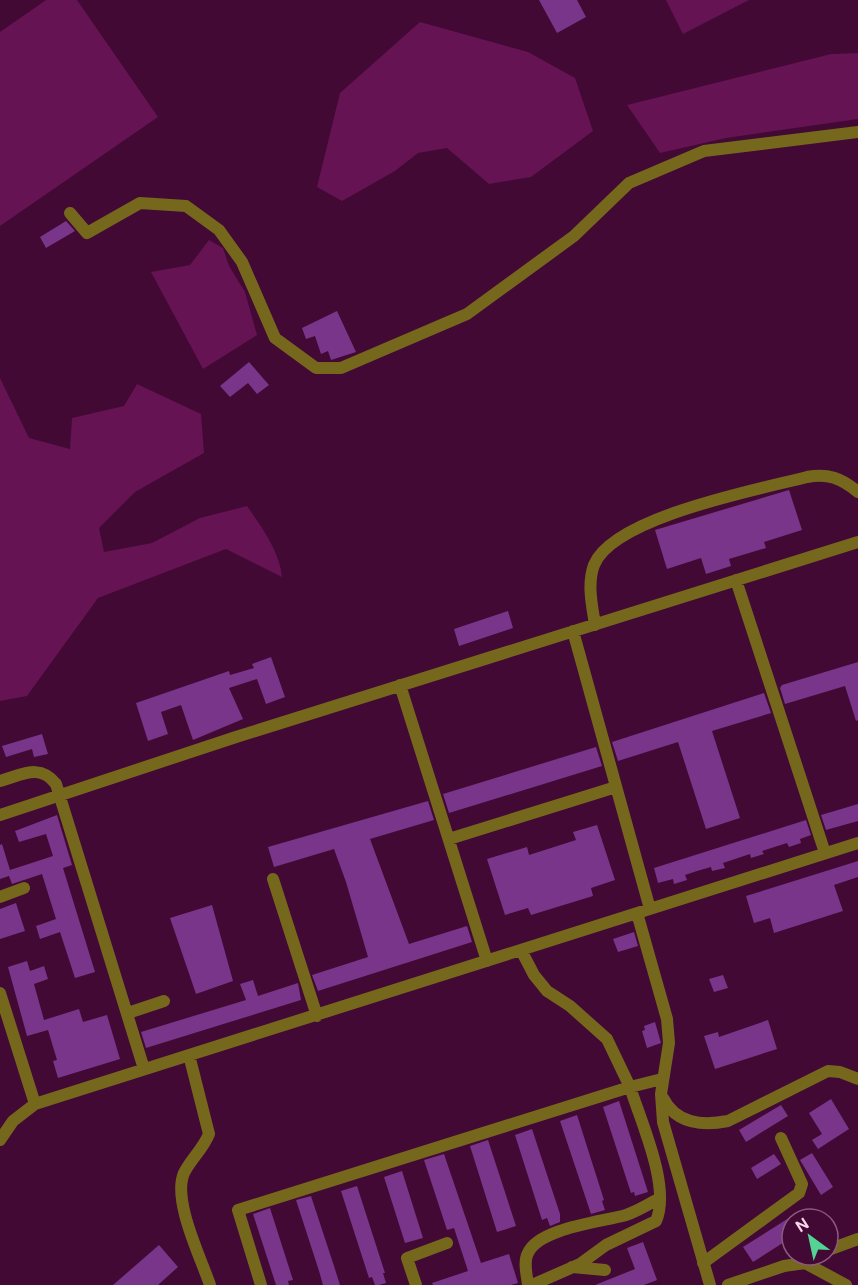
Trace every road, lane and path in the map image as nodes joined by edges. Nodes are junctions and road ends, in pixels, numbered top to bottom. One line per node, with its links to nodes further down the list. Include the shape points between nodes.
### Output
1 (858, 132): 2 (street, via 704,150 629,183 574,236 467,314 341,368 316,368 275,338 242,262 219,230 186,206 140,203 87,233)
2 (70, 213)
3 (858, 492): 6 (street, via 826,474 807,477 679,511 619,538 595,564 591,594)
4 (858, 542): 5 (street)
5 (736, 580): 6 (street); 15 (street)
6 (595, 625): 7 (street)
7 (573, 632): 8 (street); 10 (street)
8 (400, 686): 11 (street); 13 (street)
9 (0, 781): 11 (street, via 40,771 49,775)
10 (616, 786): 13 (street); 19 (street)
11 (61, 795): 12 (street); 24 (street)
12 (0, 814)
13 (449, 839): 21 (street)
14 (858, 843): 15 (street)
15 (825, 853): 19 (street)
16 (273, 879): 25 (street)
17 (24, 888): 18 (street)
18 (0, 897)
19 (643, 911): 20 (street); 28 (street, via 667,1019 669,1043)
20 (521, 950): 21 (street); 30 (street, via 547,991 607,1039)
21 (487, 961): 25 (street)
22 (0, 993): 32 (street)
23 (164, 1001): 24 (street)
24 (128, 1013): 27 (street)
25 (317, 1016): 26 (street)
26 (189, 1055): 27 (street); 44 (street, via 209,1134 184,1175 181,1188 186,1219)
27 (144, 1069): 32 (street)
28 (662, 1079): 30 (street); 31 (street)
29 (858, 1079): 31 (street, via 828,1071 728,1121 710,1124 678,1116 668,1108)
30 (630, 1087): 35 (street, via 660,1183); 45 (street, via 238,1210)
31 (661, 1094): 39 (street, via 663,1122)
32 (35, 1104): 34 (street, via 13,1121)
33 (782, 1138): 39 (street, via 802,1184 799,1194)
34 (0, 1140)
35 (660, 1198): 40 (street, via 661,1211 656,1221); 47 (street, via 627,1214 571,1228 531,1247 526,1255)
36 (858, 1239): 38 (street)
37 (447, 1243): 46 (street, via 407,1258)
38 (840, 1246)
39 (703, 1263): 48 (street)
40 (571, 1267): 43 (street); 47 (street)
41 (781, 1267): 49 (street)
42 (812, 1267): 50 (street)
43 (605, 1270)
44 (210, 1285)
45 (261, 1285)
46 (416, 1285)
47 (530, 1285)
48 (710, 1285)
49 (728, 1285)
50 (846, 1285)

